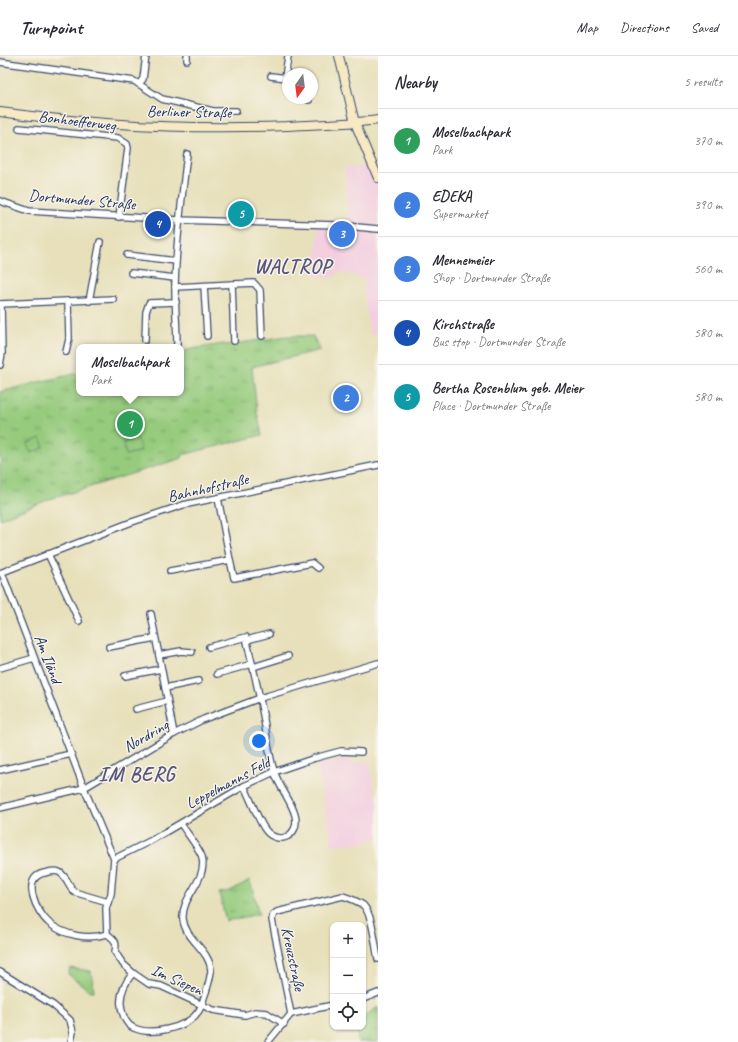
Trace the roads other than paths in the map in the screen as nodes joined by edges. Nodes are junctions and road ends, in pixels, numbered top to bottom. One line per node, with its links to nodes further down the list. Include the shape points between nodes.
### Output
1 (146, 56): 8 (street, via 143,79)
2 (288, 56): 5 (street)
3 (339, 56): 12 (main road)
4 (0, 62): 8 (street, via 134,81)
5 (287, 68)
6 (271, 76): 7 (street)
7 (282, 77)
8 (139, 84): 9 (street, via 162,99 213,110)
9 (236, 111)
10 (0, 112): 12 (main road, Berliner Straße, via 89,122 185,128)
11 (378, 120): 12 (main road, Berliner Straße)
12 (355, 123): 15 (main road)
13 (19, 128): 17 (street, Bonhoefferweg, via 118,138 127,144)
14 (187, 154): 18 (street)
15 (378, 178)
16 (0, 201): 17 (street, Dortmunder Straße, via 28,211)
17 (119, 217): 18 (street, Dortmunder Straße)
18 (179, 220): 19 (street, Dortmunder Straße, via 336,225); 22 (street)
19 (378, 229)
20 (100, 242): 29 (street)
21 (127, 254): 22 (street)
22 (176, 261): 24 (street)
23 (131, 273): 24 (street)
24 (175, 278): 27 (street)
25 (232, 284): 26 (street); 34 (street, via 254,283 260,290); 36 (street)
26 (204, 286): 27 (street); 33 (street)
27 (175, 287): 31 (street)
28 (113, 299): 29 (street)
29 (89, 300): 30 (street)
30 (68, 302): 32 (street); 38 (street, via 69,339)
31 (176, 302): 35 (street, via 149,303 146,312); 37 (street)
32 (1, 304): 39 (street)
33 (207, 336)
34 (262, 336)
35 (145, 340)
36 (234, 341)
37 (178, 344)
38 (66, 352)
39 (0, 365)
40 (378, 465): 41 (street, Bahnhofstraße)
41 (218, 498): 42 (street, Bahnhofstraße, via 183,505); 43 (street)
42 (48, 554): 46 (street, Bahnhofstraße); 48 (street)
43 (230, 560): 44 (street, via 234,578 312,563); 45 (street)
44 (318, 568)
45 (170, 571)
46 (1, 573): 57 (street, Am Iländ)
47 (151, 614): 50 (street)
48 (79, 621)
49 (269, 634): 51 (street)
50 (155, 638): 52 (street); 55 (street)
51 (247, 640): 53 (street, via 246,637); 59 (street)
52 (109, 647)
53 (209, 647)
54 (192, 652): 55 (street)
55 (159, 655): 61 (street)
56 (288, 656): 59 (street)
57 (34, 658): 60 (street); 71 (street, Am Iländ)
58 (378, 663): 66 (street, Nordring)
59 (252, 665): 62 (street); 66 (street)
60 (0, 668)
61 (161, 669): 63 (street); 65 (street)
62 (216, 674)
63 (125, 676)
64 (198, 681): 65 (street)
65 (165, 688): 67 (street)
66 (260, 698): 69 (street, Nordring, via 204,719); 73 (street)
67 (167, 701): 68 (street); 69 (street)
68 (136, 709)
69 (174, 734): 75 (street, Nordring)
70 (361, 752): 73 (street, Leppelmanns Feld, via 341,752)
71 (71, 754): 72 (street); 75 (street, Am Iländ)
72 (0, 770)
73 (274, 772): 74 (street, Leppelmanns Feld); 74 (street, via 295,816 294,829 284,838 273,837 264,828)
74 (244, 786): 77 (street, Leppelmanns Feld)
75 (84, 788): 76 (street, Nordring); 78 (street, Im Siepen)
76 (0, 808)
77 (181, 824): 78 (street, Leppelmanns Feld); 86 (street, via 202,856 199,879 186,901 184,920 189,934 210,964 211,973)
78 (114, 858): 79 (street, Im Siepen)
79 (108, 902): 80 (street, Im Siepen); 80 (street, via 74,892 59,872 39,874 33,880 36,906 49,924 72,935 98,937)
80 (107, 934): 83 (street, Im Siepen, via 114,939 115,952 123,964)
81 (378, 959): 88 (street, Kreuzstraße, via 369,914 363,906 351,899 343,896 277,912 272,920)
82 (0, 972): 90 (street, via 53,1005 70,1020 73,1032)
83 (133, 972): 86 (street, Im Siepen, via 149,984 161,986); 86 (street, via 127,980 121,998 121,1010 126,1022 133,1028 157,1031 171,1028 182,1024 197,1013)
84 (378, 993): 85 (street)
85 (366, 998)
86 (201, 1005): 89 (street, Im Siepen, via 213,1010 245,1015 254,1012 267,1013)
87 (330, 1006): 88 (street)
88 (292, 1014): 89 (street)
89 (284, 1024): 91 (street)
90 (71, 1042)
91 (268, 1042)

